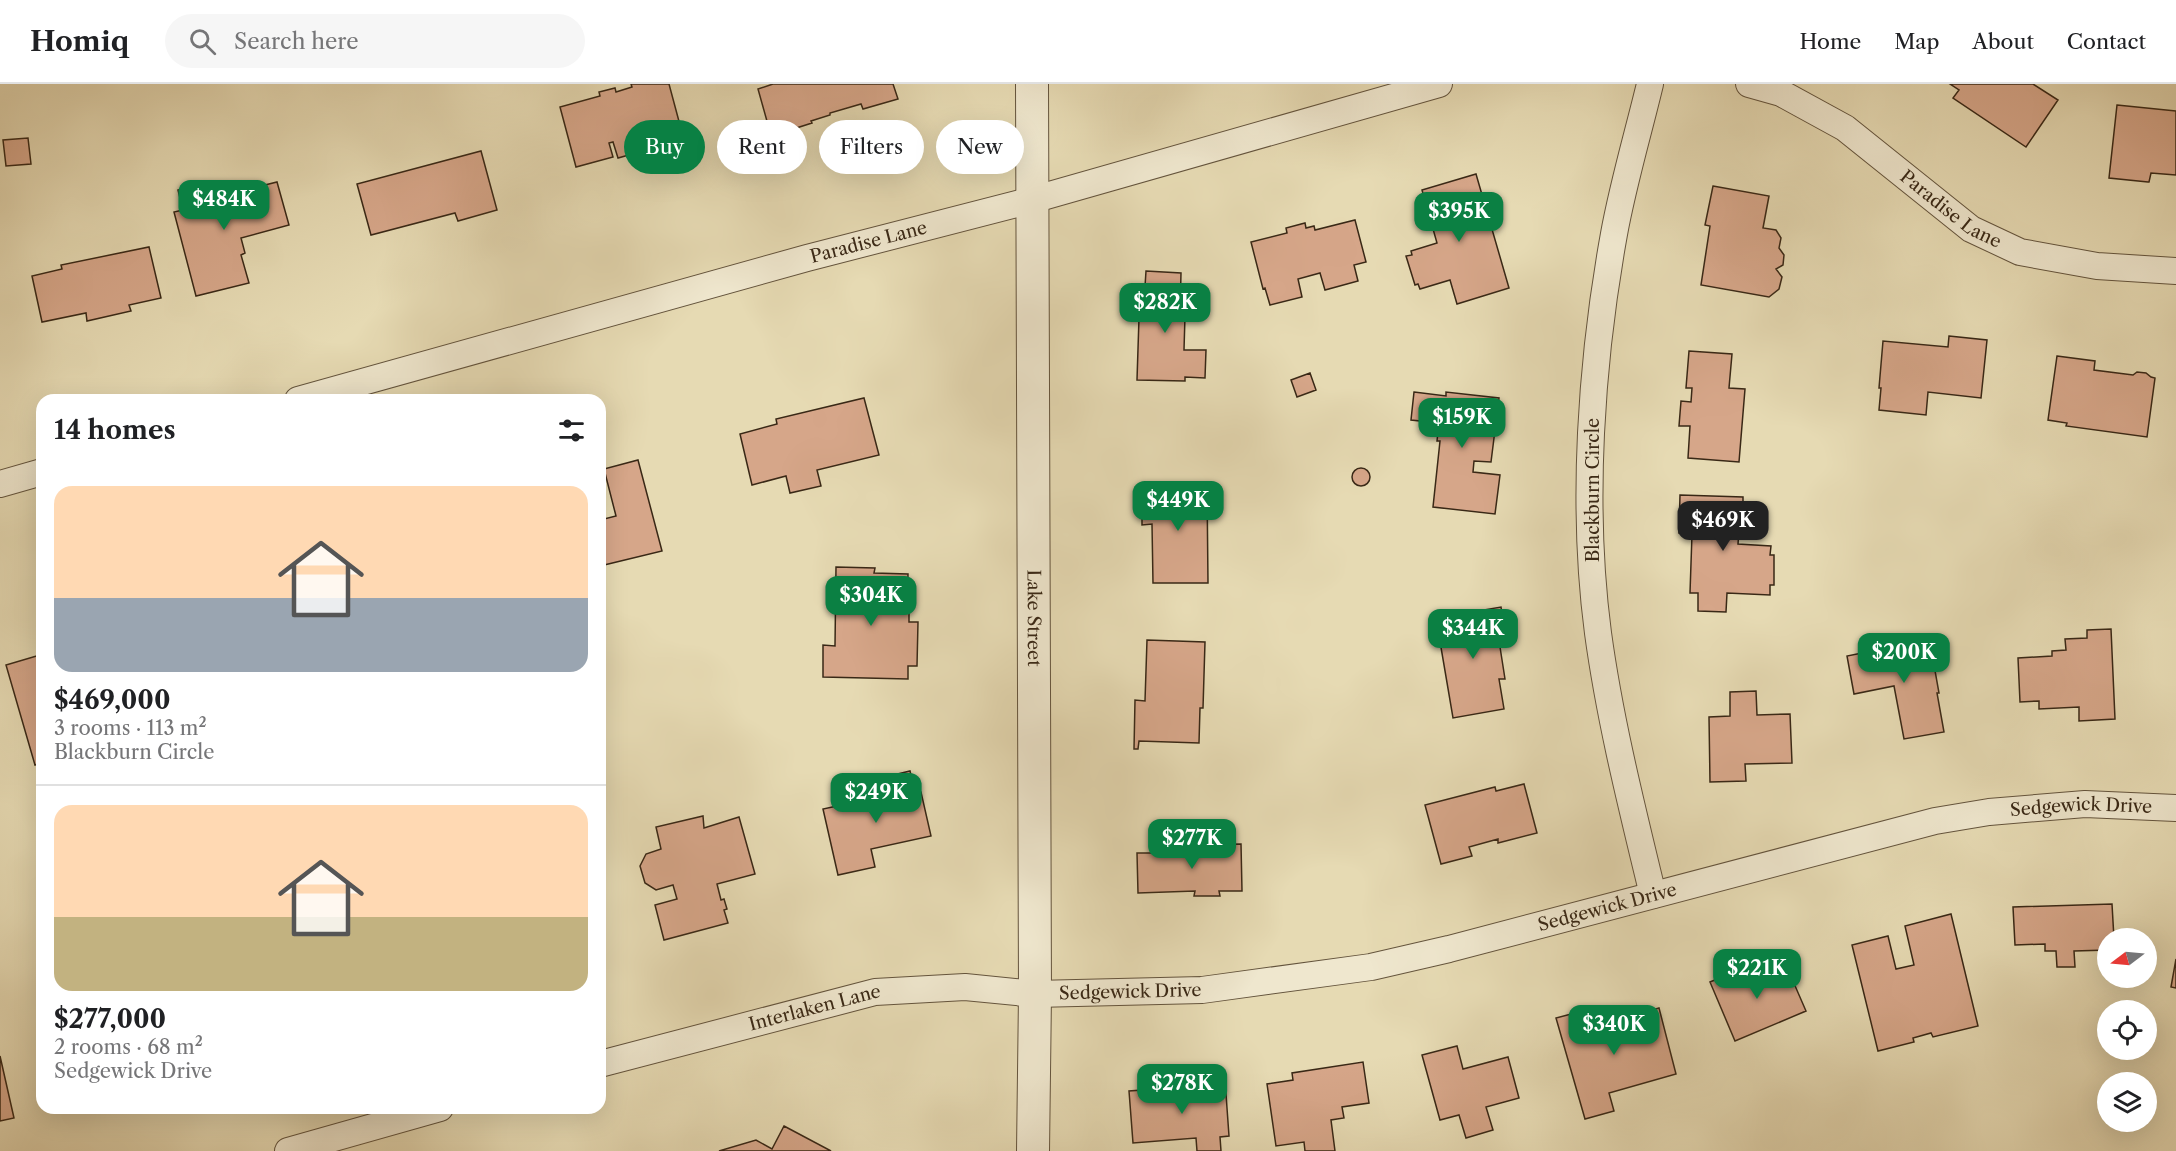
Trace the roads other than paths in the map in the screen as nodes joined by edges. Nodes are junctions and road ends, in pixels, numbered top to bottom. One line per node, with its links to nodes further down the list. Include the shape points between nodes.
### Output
1 (1032, 84): 5 (street, Lake Street)
2 (1439, 84): 5 (street, Paradise Lane)
3 (1650, 84): 11 (street, Blackburn Circle, via 1614,233 1597,349 1591,534 1598,631 1613,729)
4 (1749, 84): 6 (street, Paradise Lane, via 1781,93 1845,128 1971,229 2020,252 2097,266)
5 (1032, 200): 7 (street, Paradise Lane, via 807,258); 12 (street, Lake Street)
6 (2176, 271)
7 (319, 394)
8 (36, 474): 9 (street)
9 (0, 484)
10 (2176, 808): 11 (street, Sedgewick Drive, via 2085,804 1989,812 1935,821)
11 (1653, 895): 12 (street, Sedgewick Drive, via 1371,967 1202,990)
12 (1035, 994): 13 (street, Interlaken Lane, via 965,987 874,992); 16 (street, Lake Street)
13 (606, 1062)
14 (419, 1114): 15 (street)
15 (288, 1151)
16 (1033, 1151)

